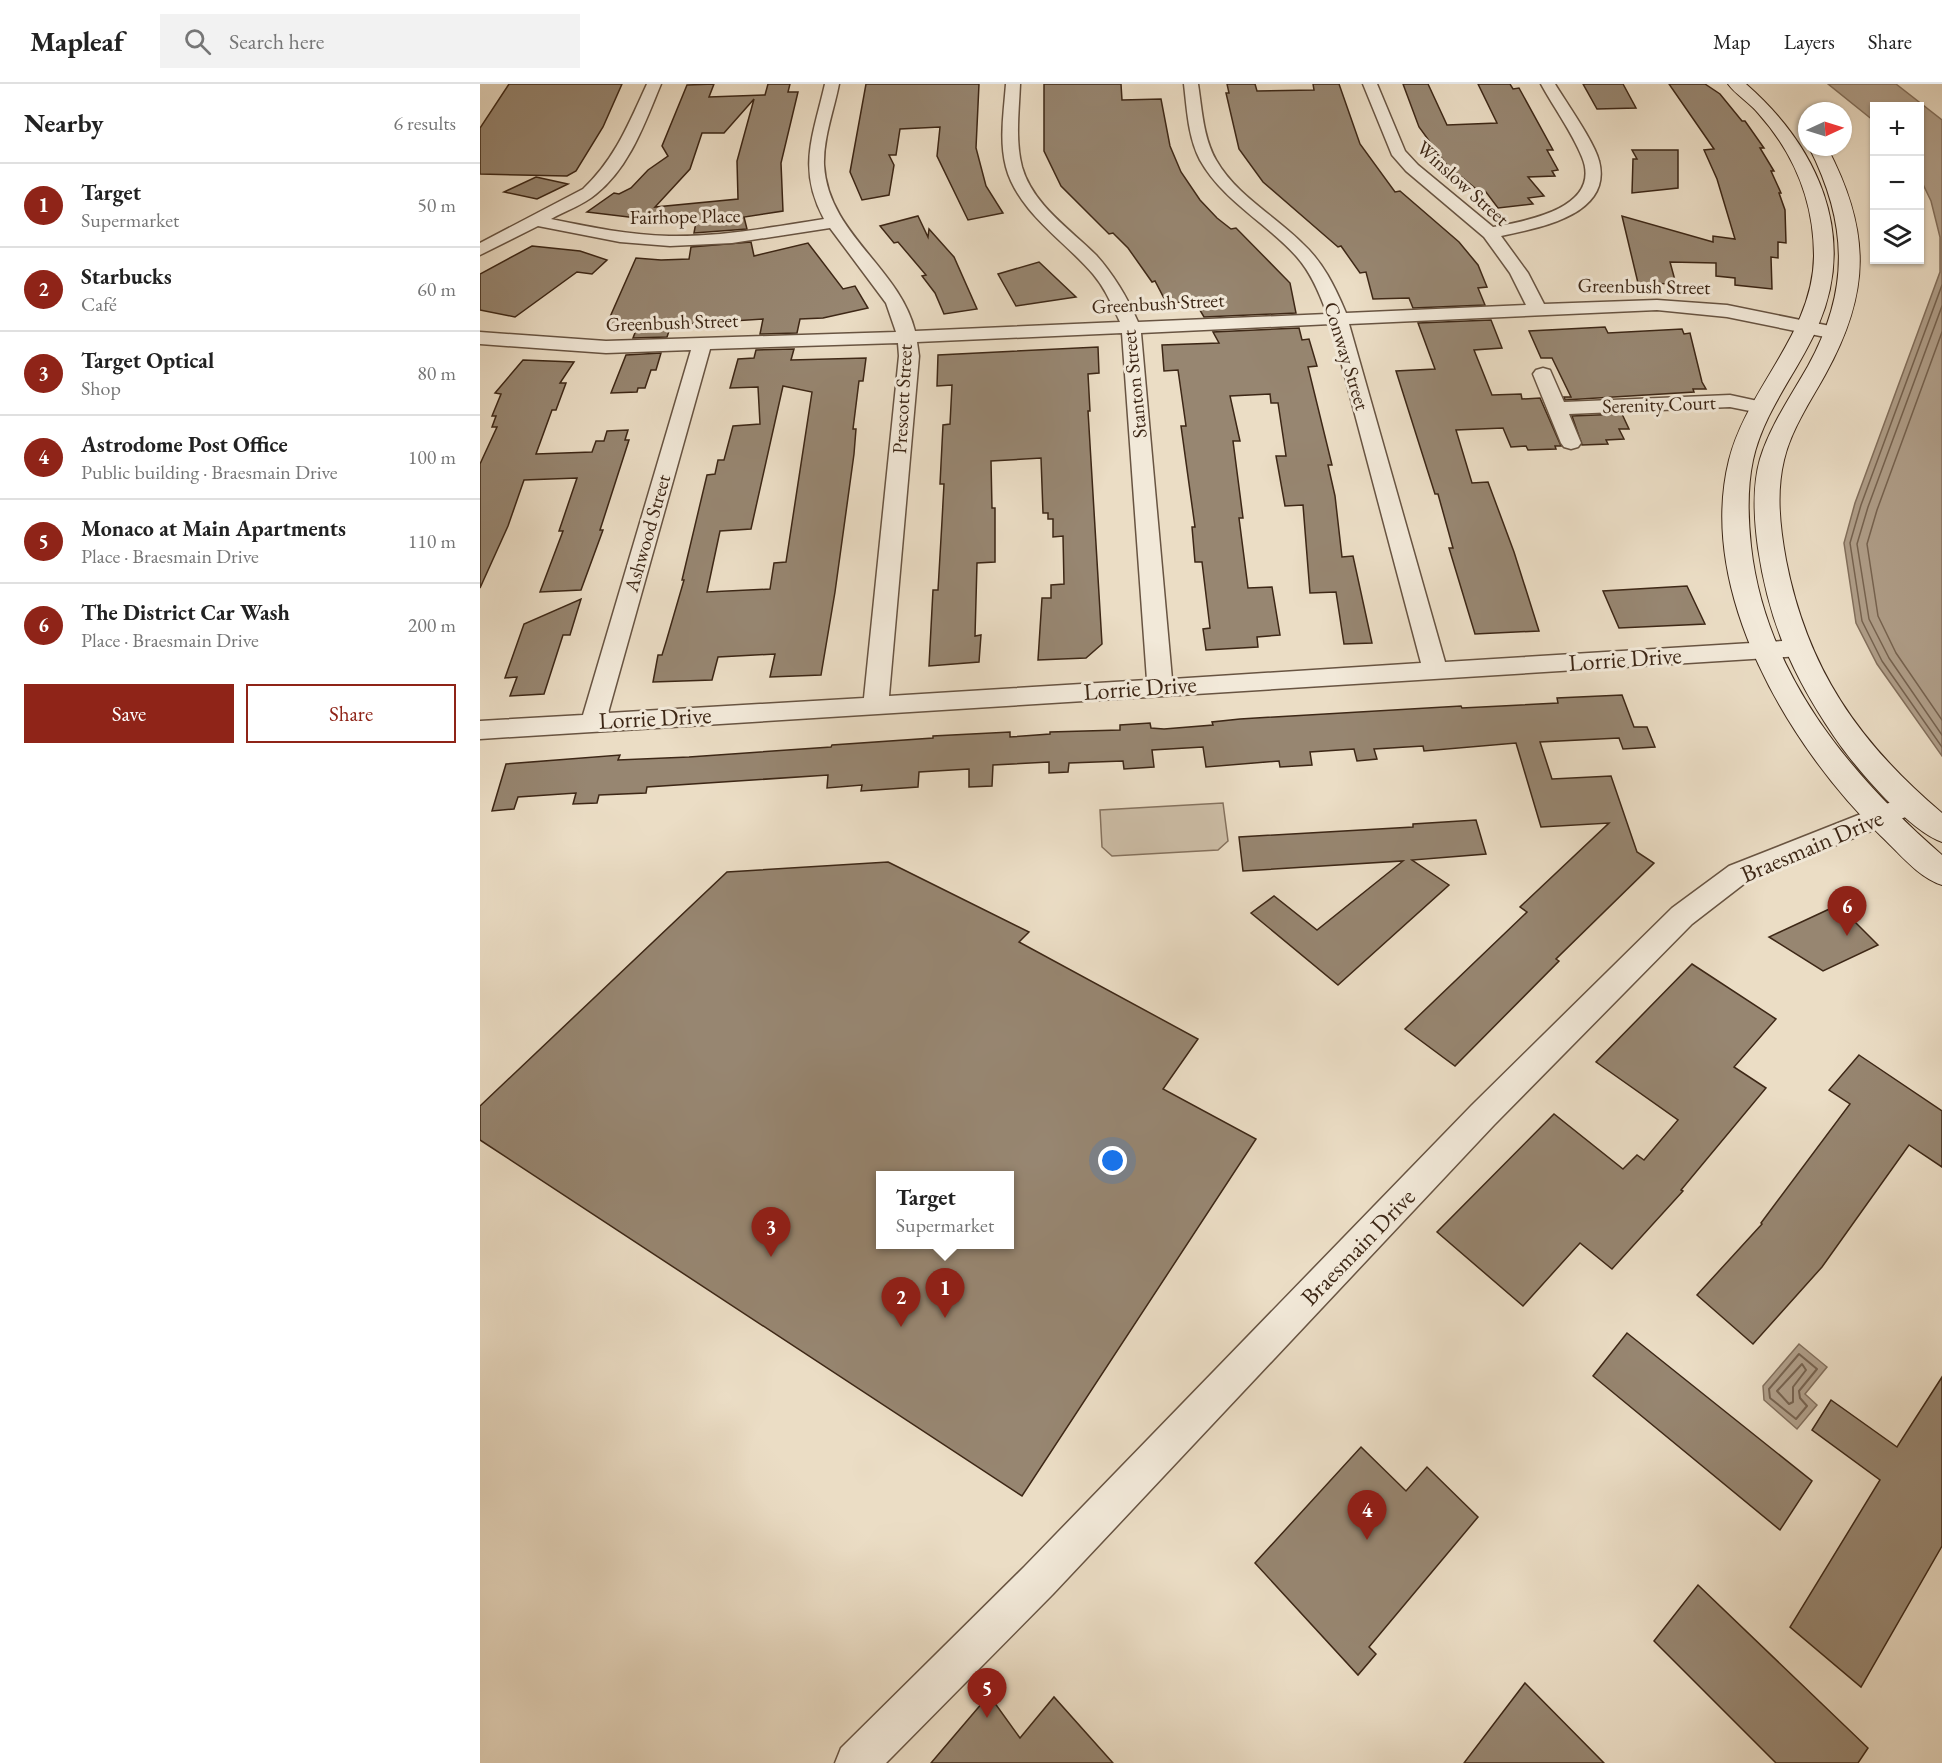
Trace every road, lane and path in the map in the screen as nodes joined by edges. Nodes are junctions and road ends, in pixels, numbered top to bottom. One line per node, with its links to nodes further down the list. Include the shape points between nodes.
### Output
1 (654, 84): 11 (street, via 614,168 589,192)
2 (832, 84): 12 (street, Prescott Street, via 815,164 818,185)
3 (1013, 84): 17 (street, Stanton Street, via 1011,152 1024,192 1101,271)
4 (1191, 84): 16 (street, Conway Street, via 1200,139 1208,159 1241,201 1303,255 1323,279)
5 (1370, 84): 13 (street, Winslow Street, via 1398,152)
6 (1548, 84): 13 (street, via 1591,159 1594,182 1587,196 1560,214)
7 (1736, 84): 18 (main road, via 1765,108 1790,139 1805,165 1823,219 1823,281)
8 (1757, 84): 9 (main road)
9 (1785, 106)
10 (1823, 156): 19 (main road, via 1837,183 1851,244 1847,295)
11 (538, 221): 12 (street, Fairhope Place, via 586,232 671,241 747,236); 14 (street)
12 (833, 223): 20 (street, Prescott Street, via 868,263 896,304)
13 (1490, 233): 15 (street, Winslow Street, via 1520,273)
14 (480, 250)
15 (1537, 309): 16 (street, Greenbush Street); 18 (street, Greenbush Street, via 1694,307)
16 (1338, 317): 17 (street, Greenbush Street); 29 (street, Conway Street)
17 (1131, 327): 20 (street, Greenbush Street); 30 (street, Stanton Street)
18 (1807, 327): 19 (street, Greenbush Street); 24 (main road)
19 (1835, 333): 27 (main road, via 1776,448 1767,490 1769,538 1779,596)
20 (907, 337): 22 (street, Greenbush Street); 31 (street, Prescott Street, via 909,356)
21 (483, 343): 22 (street, Greenbush Street)
22 (702, 344): 32 (street, Ashwood Street)
23 (1543, 374): 25 (street)
24 (1760, 406): 25 (street, Serenity Court, via 1730,401); 28 (main road, via 1743,446 1736,528 1750,608)
25 (1557, 408): 26 (street)
26 (1571, 443)
27 (1800, 648): 28 (street, Lorrie Drive); 34 (main road, via 1822,694 1854,741 1880,774)
28 (1766, 650): 29 (street, Lorrie Drive); 35 (main road, via 1806,726 1833,765)
29 (1436, 670): 30 (street, Lorrie Drive)
30 (1160, 687): 31 (street, Lorrie Drive)
31 (876, 705): 32 (street, Lorrie Drive)
32 (593, 722): 33 (street, Lorrie Drive)
33 (480, 730)
34 (1912, 804): 35 (street, Braesmain Drive); 36 (main road)
35 (1881, 817): 37 (main road); 38 (street, Braesmain Drive, via 1739,873 1682,916 1483,1115 1039,1580)
36 (1942, 830)
37 (1942, 873)
38 (856, 1763)

